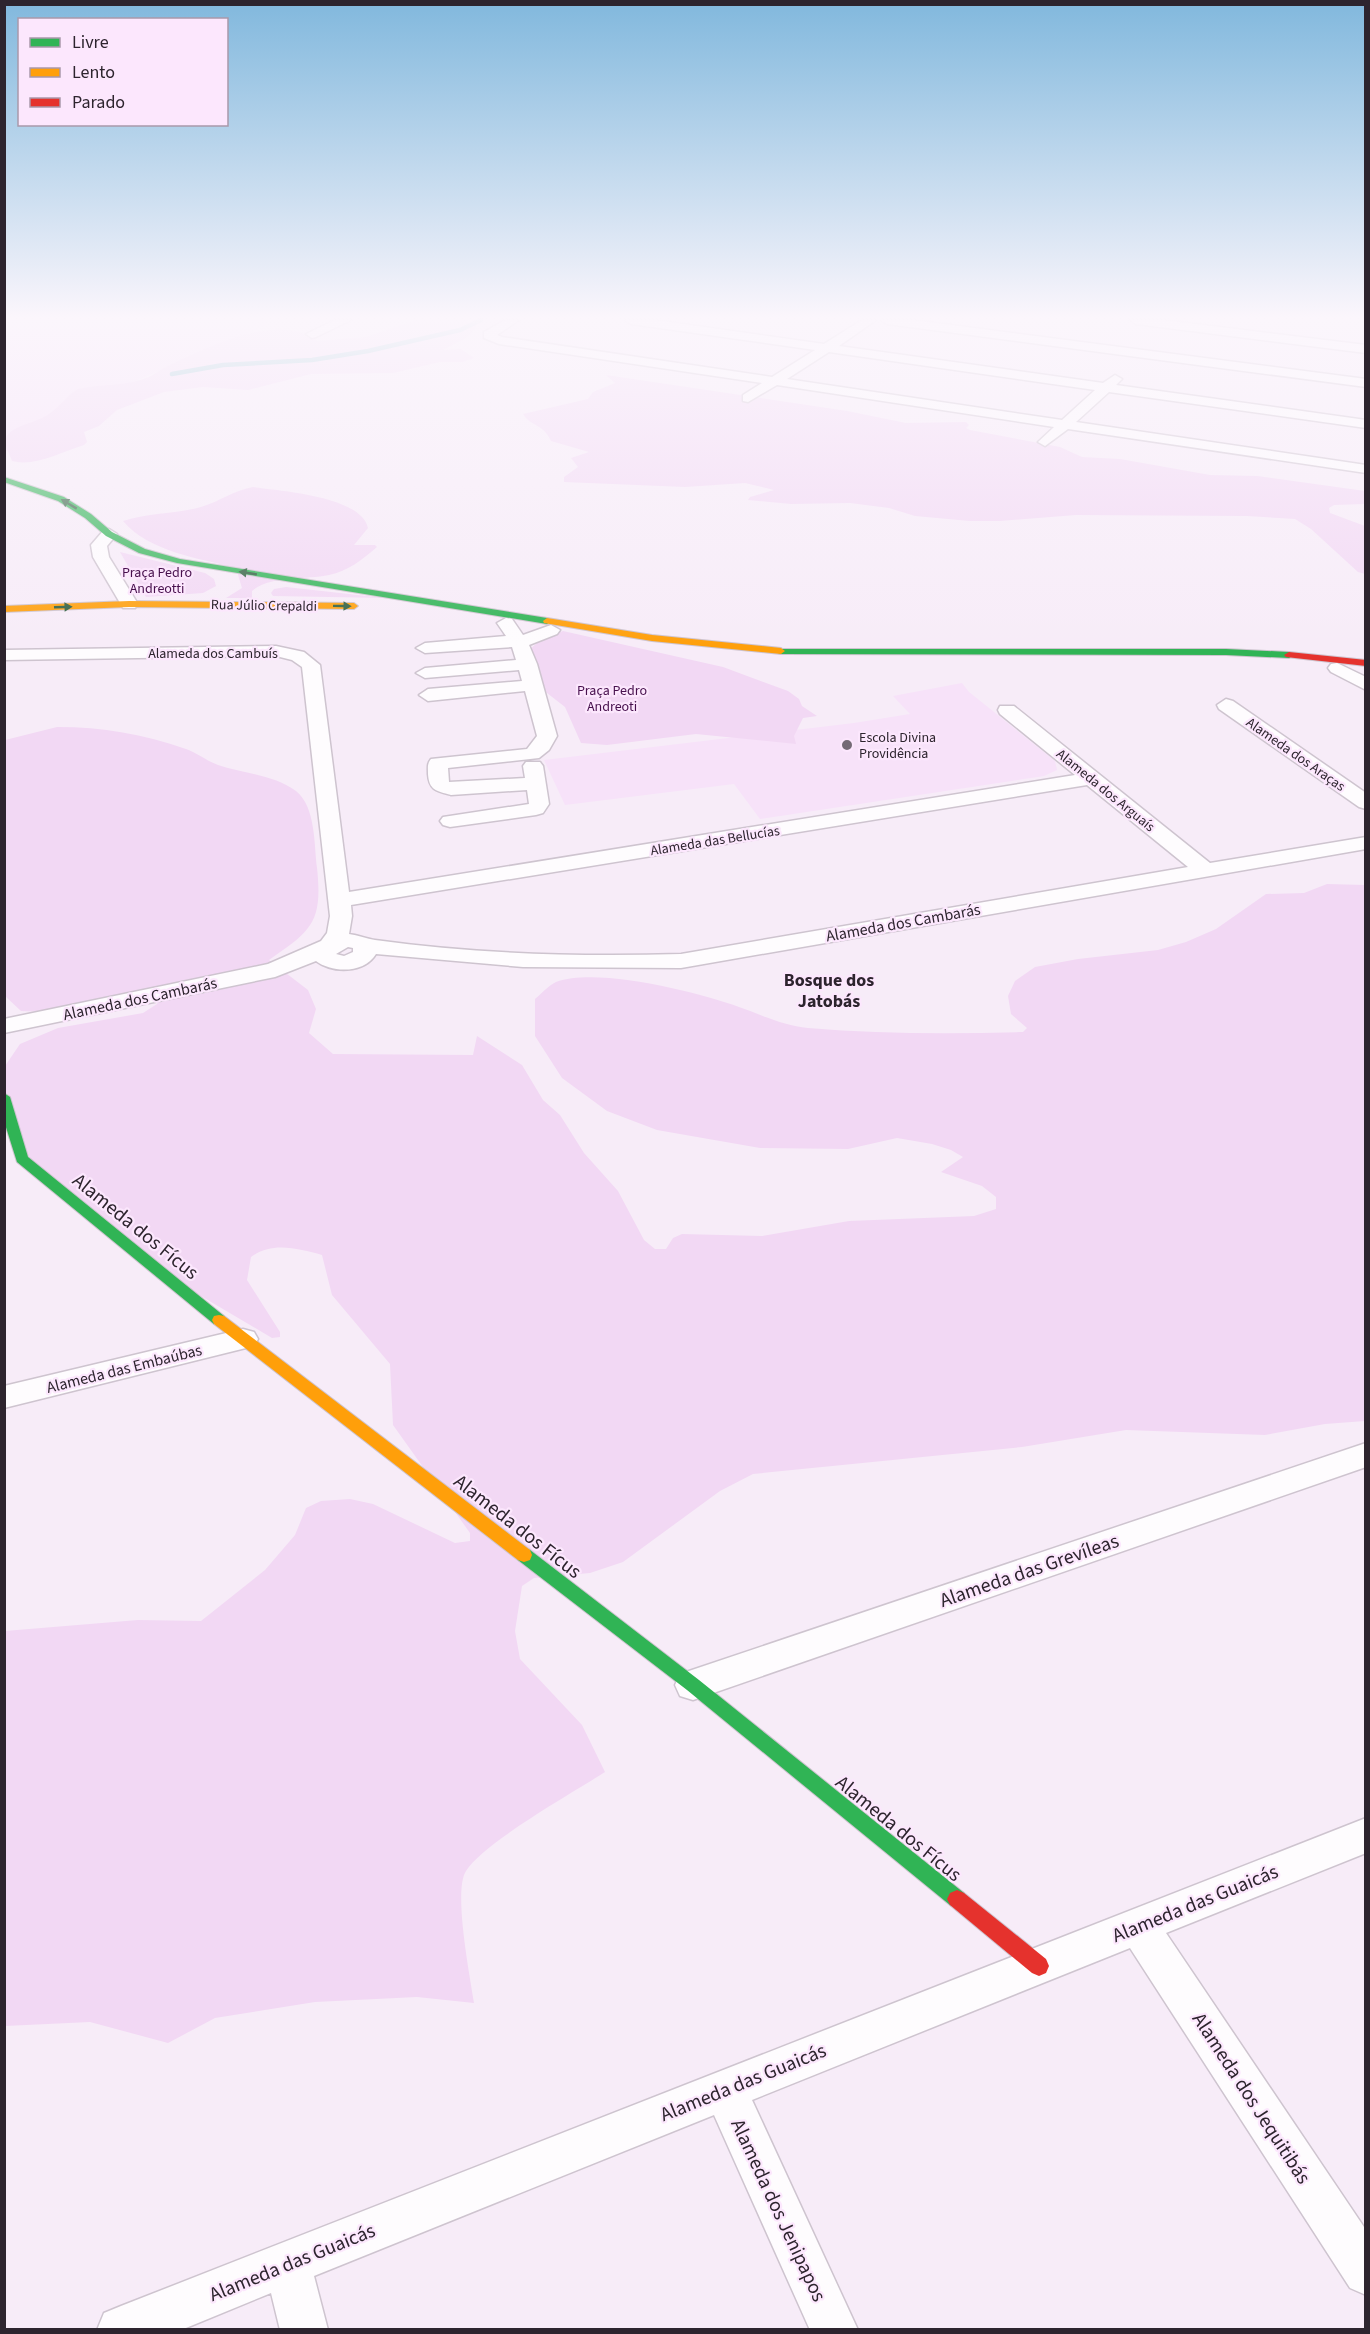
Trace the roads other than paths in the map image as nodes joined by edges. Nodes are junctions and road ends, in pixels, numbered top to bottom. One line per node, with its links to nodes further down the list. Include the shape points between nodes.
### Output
1 (1060, 429): 3 (street)
2 (1105, 429): 4 (street)
3 (1045, 442)
4 (1365, 469)
5 (4, 479): 6 (main road, one-way to 5, via 61,499)
6 (109, 534): 7 (main road, via 142,551); 10 (street, via 99,545 101,557)
7 (180, 561): 9 (main road, one-way to 7); 11 (main road, via 219,577 223,588 215,595)
8 (261, 595): 9 (main road, via 295,586); 11 (main road, Rua Júlio Crepaldi); 13 (main road, Rua Júlio Crepaldi, one-way to 13, via 442,611)
9 (409, 599): 18 (main road, via 652,638 764,651 1226,652 1317,656)
10 (129, 604): 11 (main road, Rua Júlio Crepaldi); 12 (main road, Rua Júlio Crepaldi, one-way to 10)
11 (181, 604)
12 (4, 609)
13 (506, 622): 14 (main road, Rua Júlio Crepaldi); 16 (street)
14 (551, 630): 16 (street); 19 (main road, Rua Júlio Crepaldi, via 759,659 1248,662)
15 (425, 648): 16 (street)
16 (524, 648): 21 (street); 22 (street)
17 (4, 655): 34 (street, Alameda dos Cambuís, via 276,651 298,656 311,665)
18 (1365, 663)
19 (1337, 668): 20 (main road, Rua Júlio Crepaldi); 23 (street)
20 (1365, 672)
21 (425, 673)
22 (534, 685): 24 (street); 27 (street, via 547,736)
23 (1365, 685)
24 (428, 695)
25 (1226, 705): 30 (street, Alameda dos Araças)
26 (1007, 710): 28 (street, Alameda dos Arguaís)
27 (532, 754): 29 (street); 29 (street, via 445,761 436,767 442,788)
28 (1091, 778): 33 (street, Alameda dos Arguaís); 34 (street, Alameda das Bellucías)
29 (534, 783): 31 (street, via 539,804 536,809)
30 (1365, 803)
31 (450, 821)
32 (1365, 843): 33 (street, Alameda dos Cambarás)
33 (1205, 870): 35 (street, Alameda dos Cambarás, via 681,961 624,963)
34 (340, 908): 35 (street, Alameda dos Cambuís, via 338,933)
35 (344, 951): 36 (street, Alameda dos Cambarás, via 315,968 275,970)
36 (4, 1026)
37 (4, 1097): 38 (main road, Alameda dos Fícus, via 22,1159)
38 (243, 1339): 39 (street, Alameda das Embaúbas); 41 (main road, Alameda dos Fícus)
39 (4, 1397)
40 (1365, 1455): 41 (street, Alameda das Grevíleas)
41 (693, 1685): 44 (main road, Alameda dos Fícus)
42 (1365, 1834): 43 (street, Alameda das Guaicás)
43 (1138, 1925): 44 (street, Alameda das Guaicás); 47 (street, Alameda dos Jequitibás)
44 (1039, 1966): 45 (street, Alameda das Guaicás)
45 (725, 2090): 46 (street, Alameda das Guaicás); 50 (street, Alameda dos Jenipapos)
46 (287, 2263): 48 (street, Alameda das Guaicás); 49 (street)
47 (1365, 2272)
48 (121, 2330)
49 (304, 2330)
50 (834, 2330)

